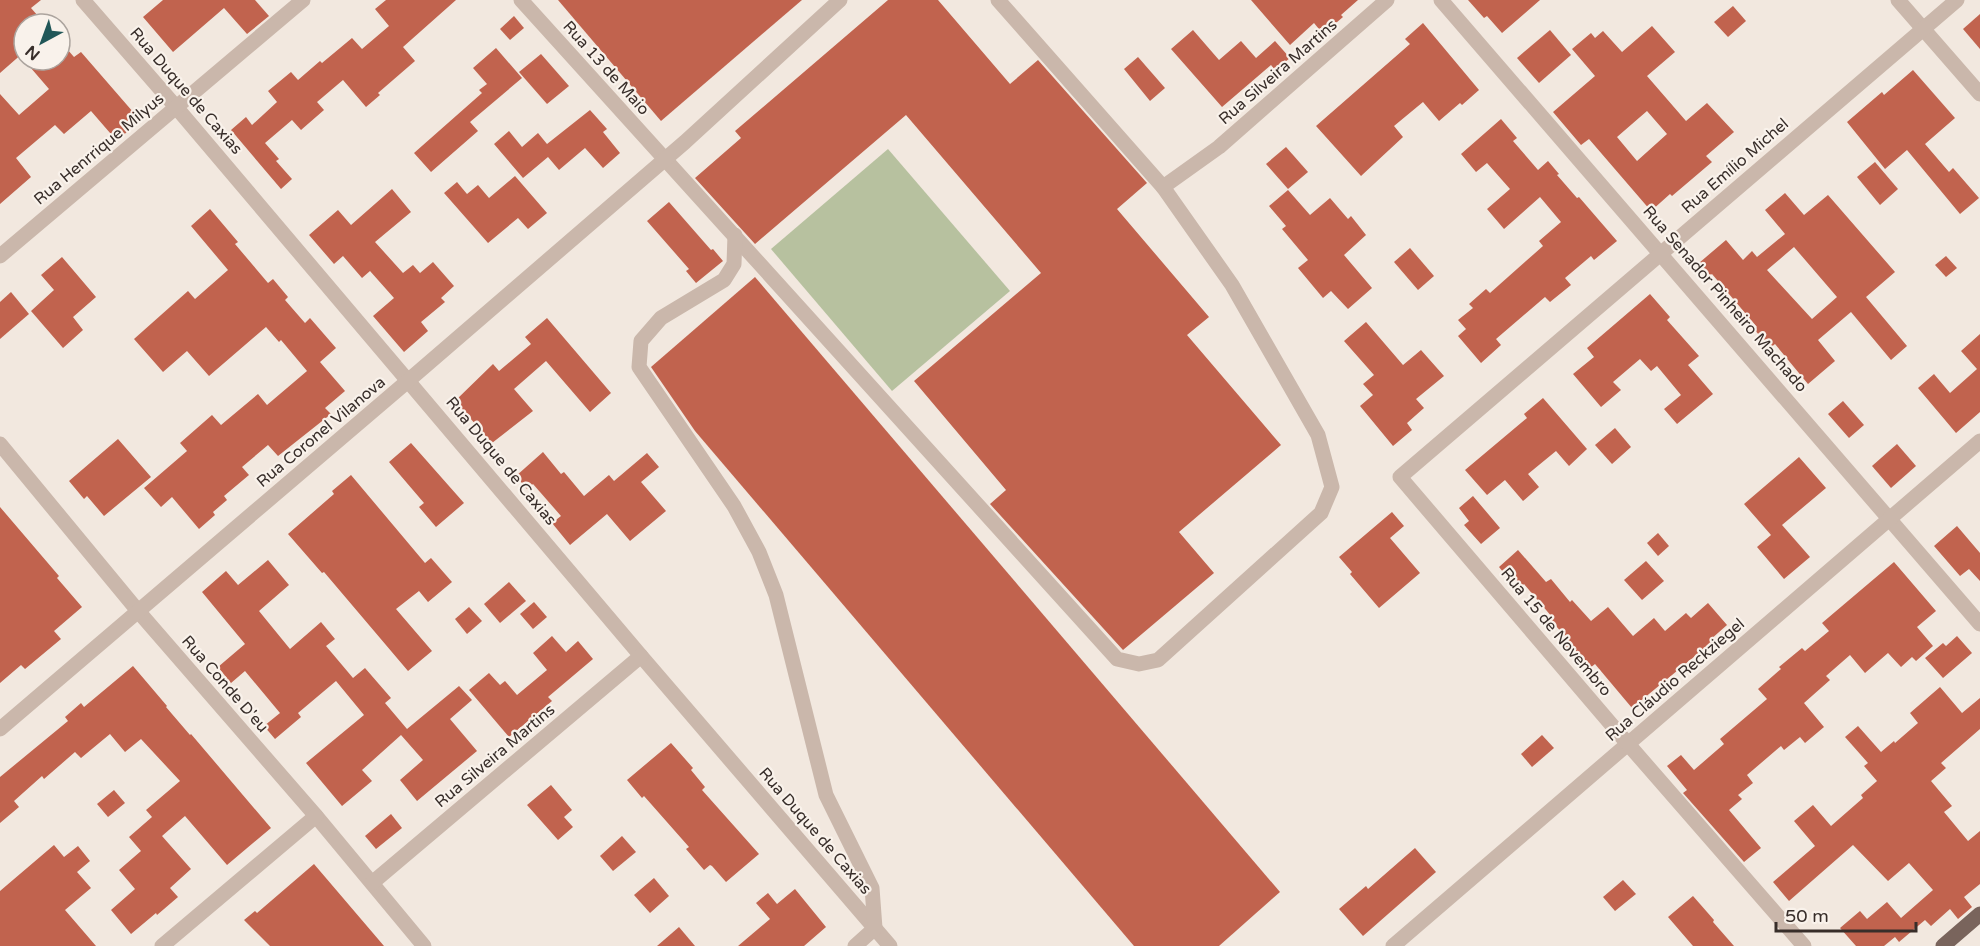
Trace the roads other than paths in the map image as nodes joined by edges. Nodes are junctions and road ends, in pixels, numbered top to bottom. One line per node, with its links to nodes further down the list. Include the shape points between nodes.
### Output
1 (83, 0): 12 (street, Rua Duque de Caxias)
2 (303, 0): 12 (street, Rua Henrrique Milyus)
3 (521, 0): 13 (street, Rua 13 de Maio)
4 (840, 0): 13 (street, Rua Coronel Vilanova)
5 (998, 0): 14 (street, Rua 13 de Maio)
6 (1387, 0): 14 (street, Rua Silveira Martins, via 1219,147)
7 (1441, 0): 16 (street, Rua Senador Pinheiro Machado)
8 (1898, 0): 10 (street)
9 (1957, 0): 10 (street, Rua Emílio Michel)
10 (1923, 29): 11 (street); 16 (street, Rua Emílio Michel)
11 (1980, 94)
12 (176, 107): 17 (street, Rua Henrrique Milyus); 18 (street, Rua Duque de Caxias)
13 (664, 160): 15 (street, Rua 13 de Maio); 18 (street, Rua Coronel Vilanova)
14 (1163, 188): 15 (street, Rua 13 de Maio, via 1232,285 1318,435 1332,487 1321,513 1158,660 1139,664 1117,658)
15 (735, 235): 31 (street, via 734,264 724,280 661,318 641,341 639,366 735,506 759,552 776,595 826,795 873,888)
16 (1662, 253): 21 (street, Rua Emílio Michel); 22 (street, Rua Senador Pinheiro Machado)
17 (0, 256)
18 (409, 380): 23 (street, Rua Coronel Vilanova); 25 (street, Rua Duque de Caxias)
19 (1980, 441): 22 (street, Rua Cláudio Reckziegel)
20 (0, 444): 23 (street, Rua Conde D'eu)
21 (1400, 477): 27 (street, Rua 15 de Novembro)
22 (1890, 519): 24 (street, Rua Senador Pinheiro Machado); 27 (street, Rua Cláudio Reckziegel)
23 (138, 611): 26 (street, Rua Coronel Vilanova); 28 (street, Rua Conde D'eu)
24 (1980, 624)
25 (641, 656): 29 (street, Rua Silveira Martins); 31 (street, Rua Duque de Caxias)
26 (0, 729)
27 (1628, 744): 36 (street, Rua Cláudio Reckziegel); 37 (street, Rua 15 de Novembro)
28 (316, 816): 29 (street, Rua Conde D'eu); 32 (street)
29 (372, 883): 33 (street, Rua Conde D'eu)
30 (1980, 914): 38 (main road)
31 (875, 928): 34 (street); 35 (street, Rua Duque de Caxias)
32 (162, 946)
33 (424, 946)
34 (855, 946)
35 (890, 946)
36 (1394, 946)
37 (1804, 946)
38 (1943, 946)

